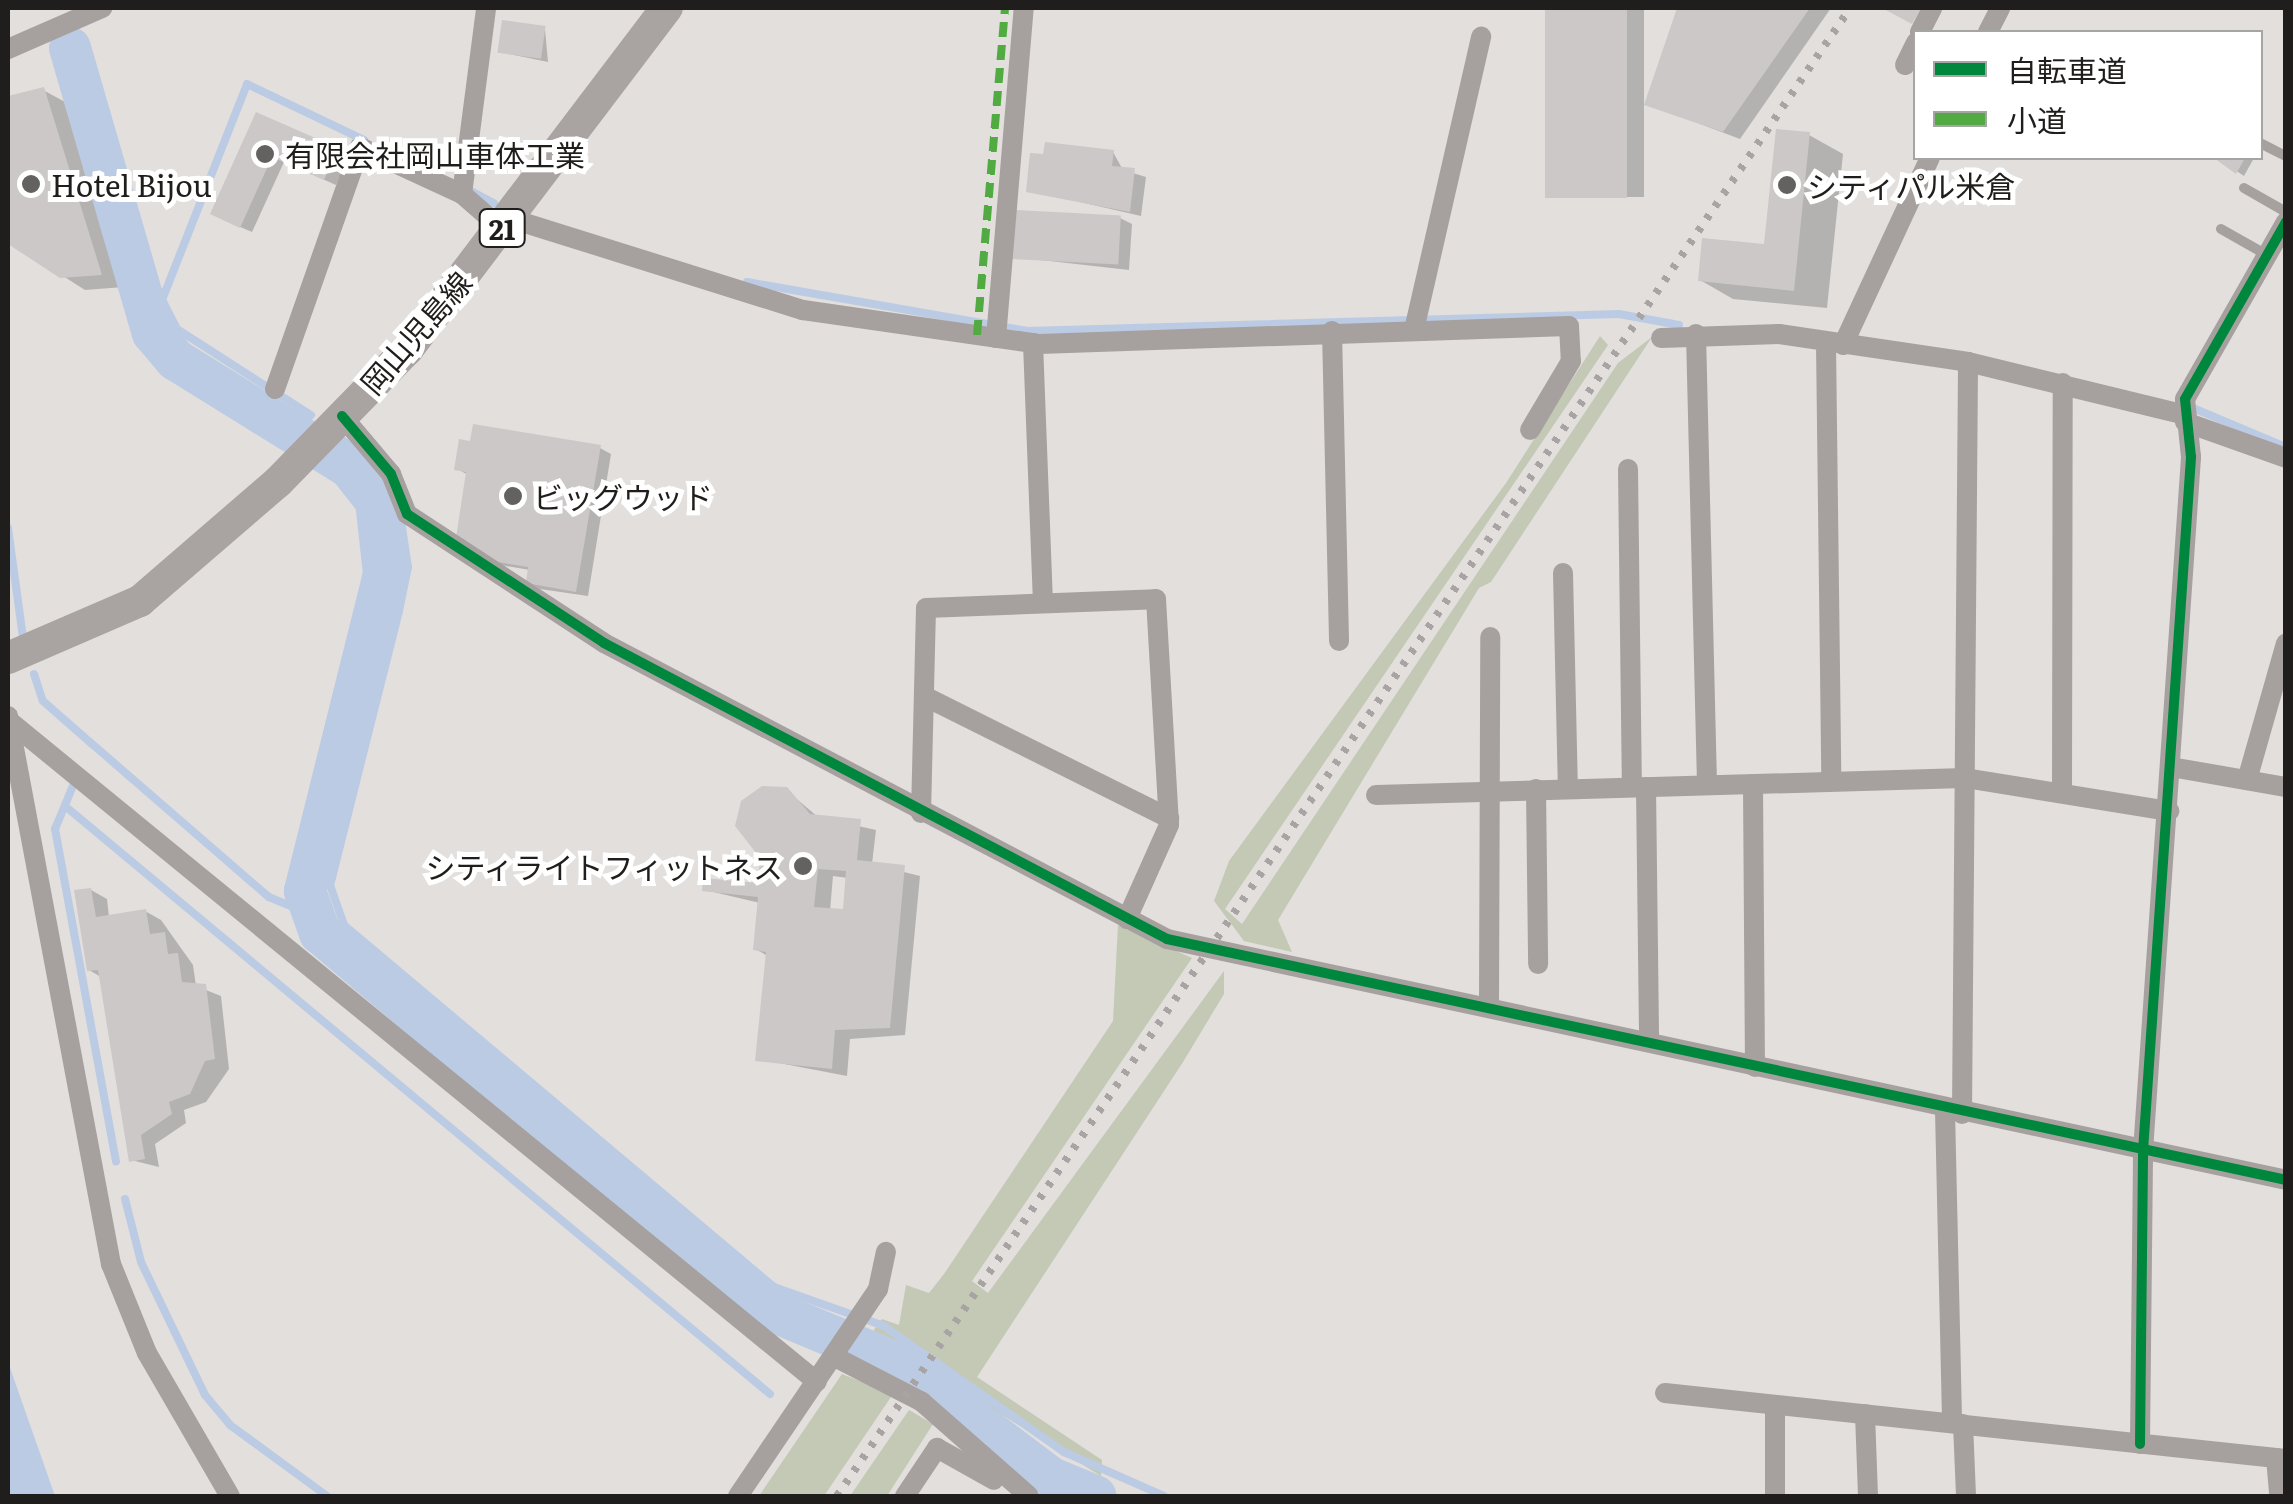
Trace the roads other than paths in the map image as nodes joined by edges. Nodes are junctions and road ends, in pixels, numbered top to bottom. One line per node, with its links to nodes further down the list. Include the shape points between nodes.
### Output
1 (102, 8): 7 (street)
2 (486, 8): 13 (street)
3 (667, 8): 16 (main road, 岡山児島線 / 21)
4 (1024, 8): 21 (street)
5 (1481, 37): 19 (street)
6 (1913, 48): 8 (street)
7 (8, 49)
8 (1905, 65)
9 (2263, 144): 10 (lane)
10 (2286, 156)
11 (1929, 160): 25 (street)
12 (2244, 188): 14 (lane)
13 (463, 189): 16 (street); 28 (street, via 360,146)
14 (2286, 212)
15 (2286, 222): 18 (street)
16 (505, 223): 21 (street, via 786,306); 31 (main road, 岡山児島線 / 21, via 407,350)
17 (2221, 229): 18 (lane)
18 (2267, 255): 29 (street, via 2185,399)
19 (1416, 322): 20 (street); 30 (street, via 1569,326 1571,361)
20 (1332, 330): 24 (street); 37 (street)
21 (997, 331): 24 (street)
22 (1696, 334): 23 (street); 25 (street); 47 (street)
23 (1661, 338)
24 (1033, 343): 35 (street)
25 (1834, 344): 26 (street); 45 (street)
26 (1968, 362): 27 (street); 43 (street)
27 (2063, 383): 29 (street); 53 (street)
28 (275, 389)
29 (2186, 418): 32 (street); 42 (street)
30 (1530, 430)
31 (322, 436): 39 (main road, 岡山児島線 / 21, via 140,601); 56 (street, via 391,474 407,514 604,644)
32 (2286, 458)
33 (1628, 470): 48 (street)
34 (1562, 573): 50 (street)
35 (1044, 602): 40 (street, via 926,608); 57 (street, via 1156,599)
36 (1490, 637): 52 (street)
37 (1338, 641)
38 (2286, 643): 44 (street)
39 (8, 658)
40 (924, 696): 56 (street); 57 (street)
41 (8, 718): 68 (street); 76 (street, via 111,1264 147,1353)
42 (2171, 767): 44 (street); 55 (street)
43 (1966, 778): 45 (street); 53 (street); 63 (street)
44 (2247, 780): 49 (street)
45 (1831, 782): 46 (street)
46 (1753, 784): 47 (street); 62 (street)
47 (1707, 785): 48 (street)
48 (1639, 787): 50 (street); 61 (street)
49 (2286, 787)
50 (1568, 789): 51 (street)
51 (1536, 790): 52 (street); 59 (street)
52 (1489, 791): 54 (street); 60 (street)
53 (2062, 794): 55 (street)
54 (1376, 795)
55 (2169, 811): 64 (street)
56 (921, 813): 58 (street)
57 (1169, 818): 58 (street, via 1166,844)
58 (1128, 920): 60 (street, via 1167,940)
59 (1538, 964)
60 (1489, 1004): 61 (street)
61 (1649, 1042): 62 (street)
62 (1755, 1067): 63 (street)
63 (1953, 1112): 64 (street); 72 (street)
64 (2142, 1151): 65 (street); 73 (street)
65 (2286, 1180)
66 (886, 1252): 67 (street, via 864,1312)
67 (836, 1355): 68 (street); 75 (street, via 922,1402)
68 (817, 1382): 77 (street)
69 (1665, 1393): 70 (street)
70 (1775, 1404): 71 (street); 79 (street)
71 (1865, 1414): 72 (street); 80 (street)
72 (1957, 1423): 73 (street); 81 (street)
73 (2140, 1444): 74 (street)
74 (2281, 1458): 82 (street)
75 (1021, 1494): 78 (street, via 937,1448)
76 (230, 1496)
77 (738, 1496)
78 (905, 1496)
79 (1775, 1496)
80 (1868, 1496)
81 (1966, 1496)
82 (2279, 1496)

